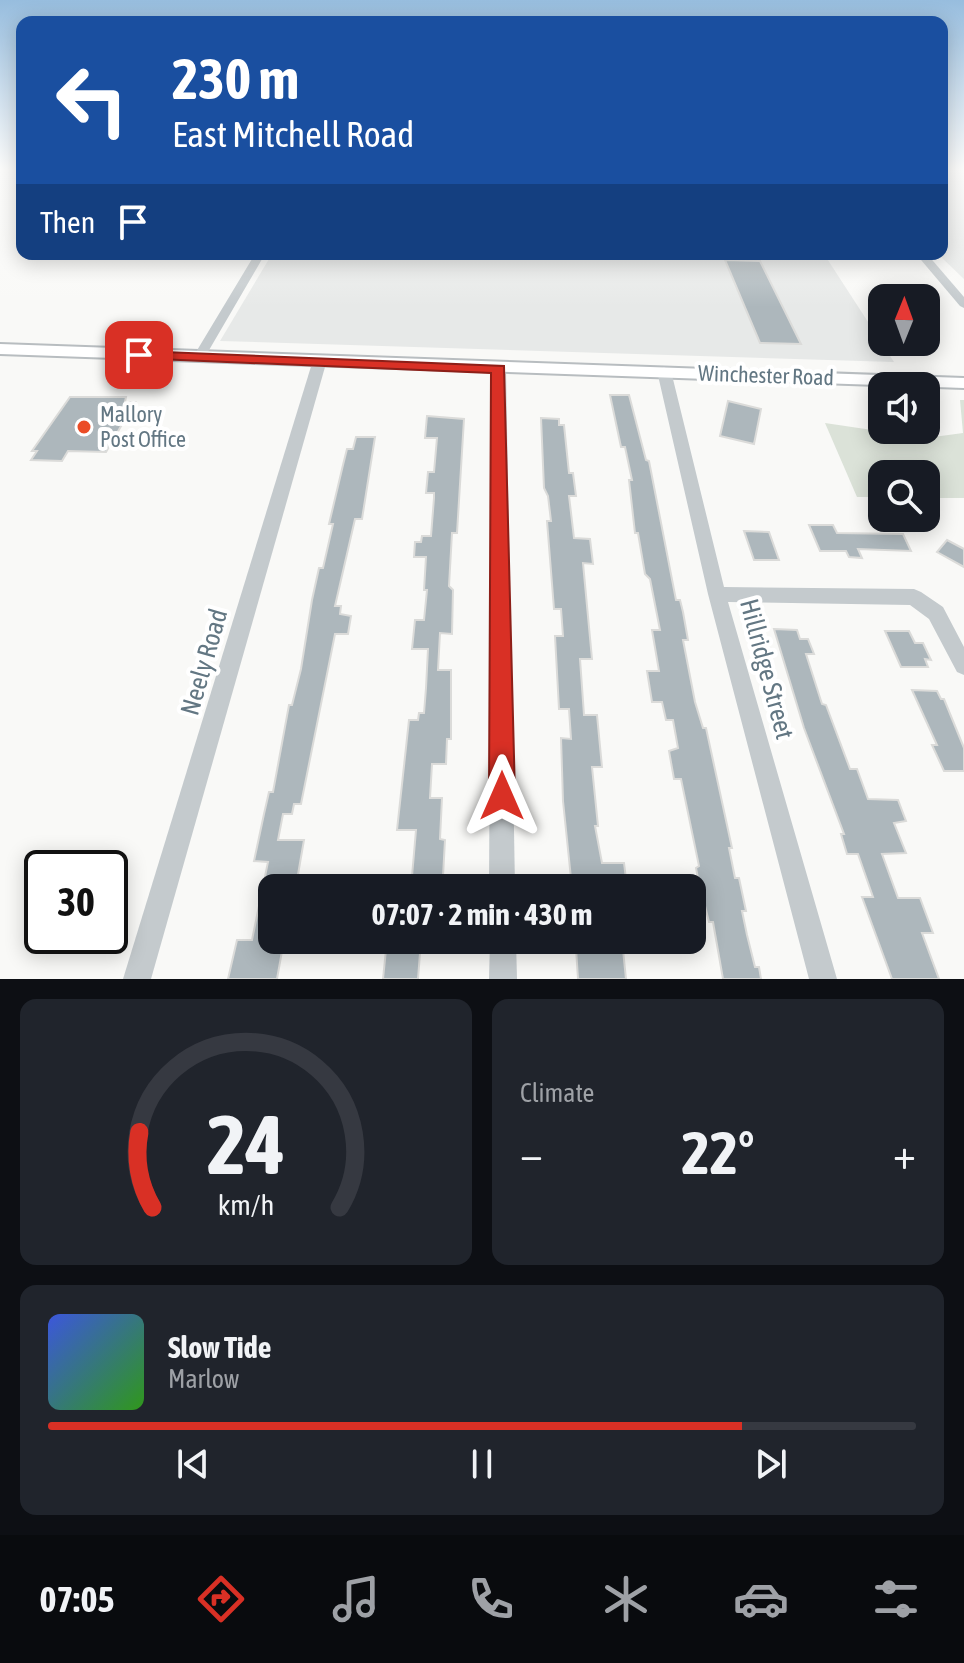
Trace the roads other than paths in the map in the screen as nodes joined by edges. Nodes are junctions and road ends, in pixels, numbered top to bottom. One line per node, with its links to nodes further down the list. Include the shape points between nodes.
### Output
1 (256, 260): 5 (street)
2 (926, 260): 3 (street)
3 (964, 304)
4 (0, 349): 5 (main road, Winchester Road)
5 (199, 357): 6 (main road, Winchester Road)
6 (320, 360): 7 (main road, Winchester Road); 14 (street, Neely Road)
7 (499, 369): 8 (main road, Winchester Road); 12 (street)
8 (664, 371): 9 (main road, Winchester Road); 10 (street, Hillridge Street)
9 (964, 383)
10 (717, 594): 11 (street, via 914,597 936,613); 16 (street, Hillridge Street)
11 (964, 666)
12 (502, 874)
13 (503, 954): 15 (street)
14 (137, 979)
15 (503, 979)
16 (823, 979)

